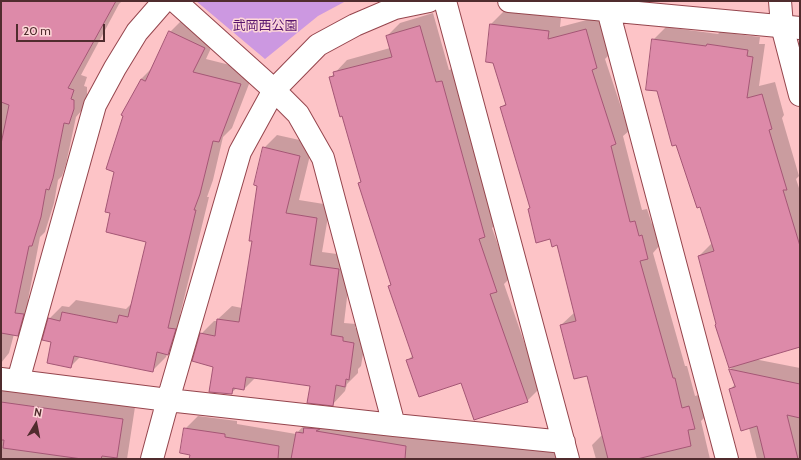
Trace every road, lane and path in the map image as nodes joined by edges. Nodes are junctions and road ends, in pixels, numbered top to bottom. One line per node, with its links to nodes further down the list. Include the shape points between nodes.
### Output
1 (164, 1): 11 (street, via 137,32 95,105)
2 (175, 1): 9 (street)
3 (428, 1): 9 (street, via 395,8 355,25 318,45)
4 (445, 1): 14 (street)
5 (509, 1): 7 (street)
6 (780, 1): 8 (street)
7 (608, 10): 8 (street); 16 (street)
8 (791, 27): 10 (street)
9 (274, 90): 12 (street, via 240,152); 13 (street, via 298,114 323,158)
10 (800, 94)
11 (10, 380): 12 (street)
12 (168, 400): 13 (street); 15 (street)
13 (394, 425): 14 (street)
14 (566, 450)
15 (152, 459)
16 (727, 459)

